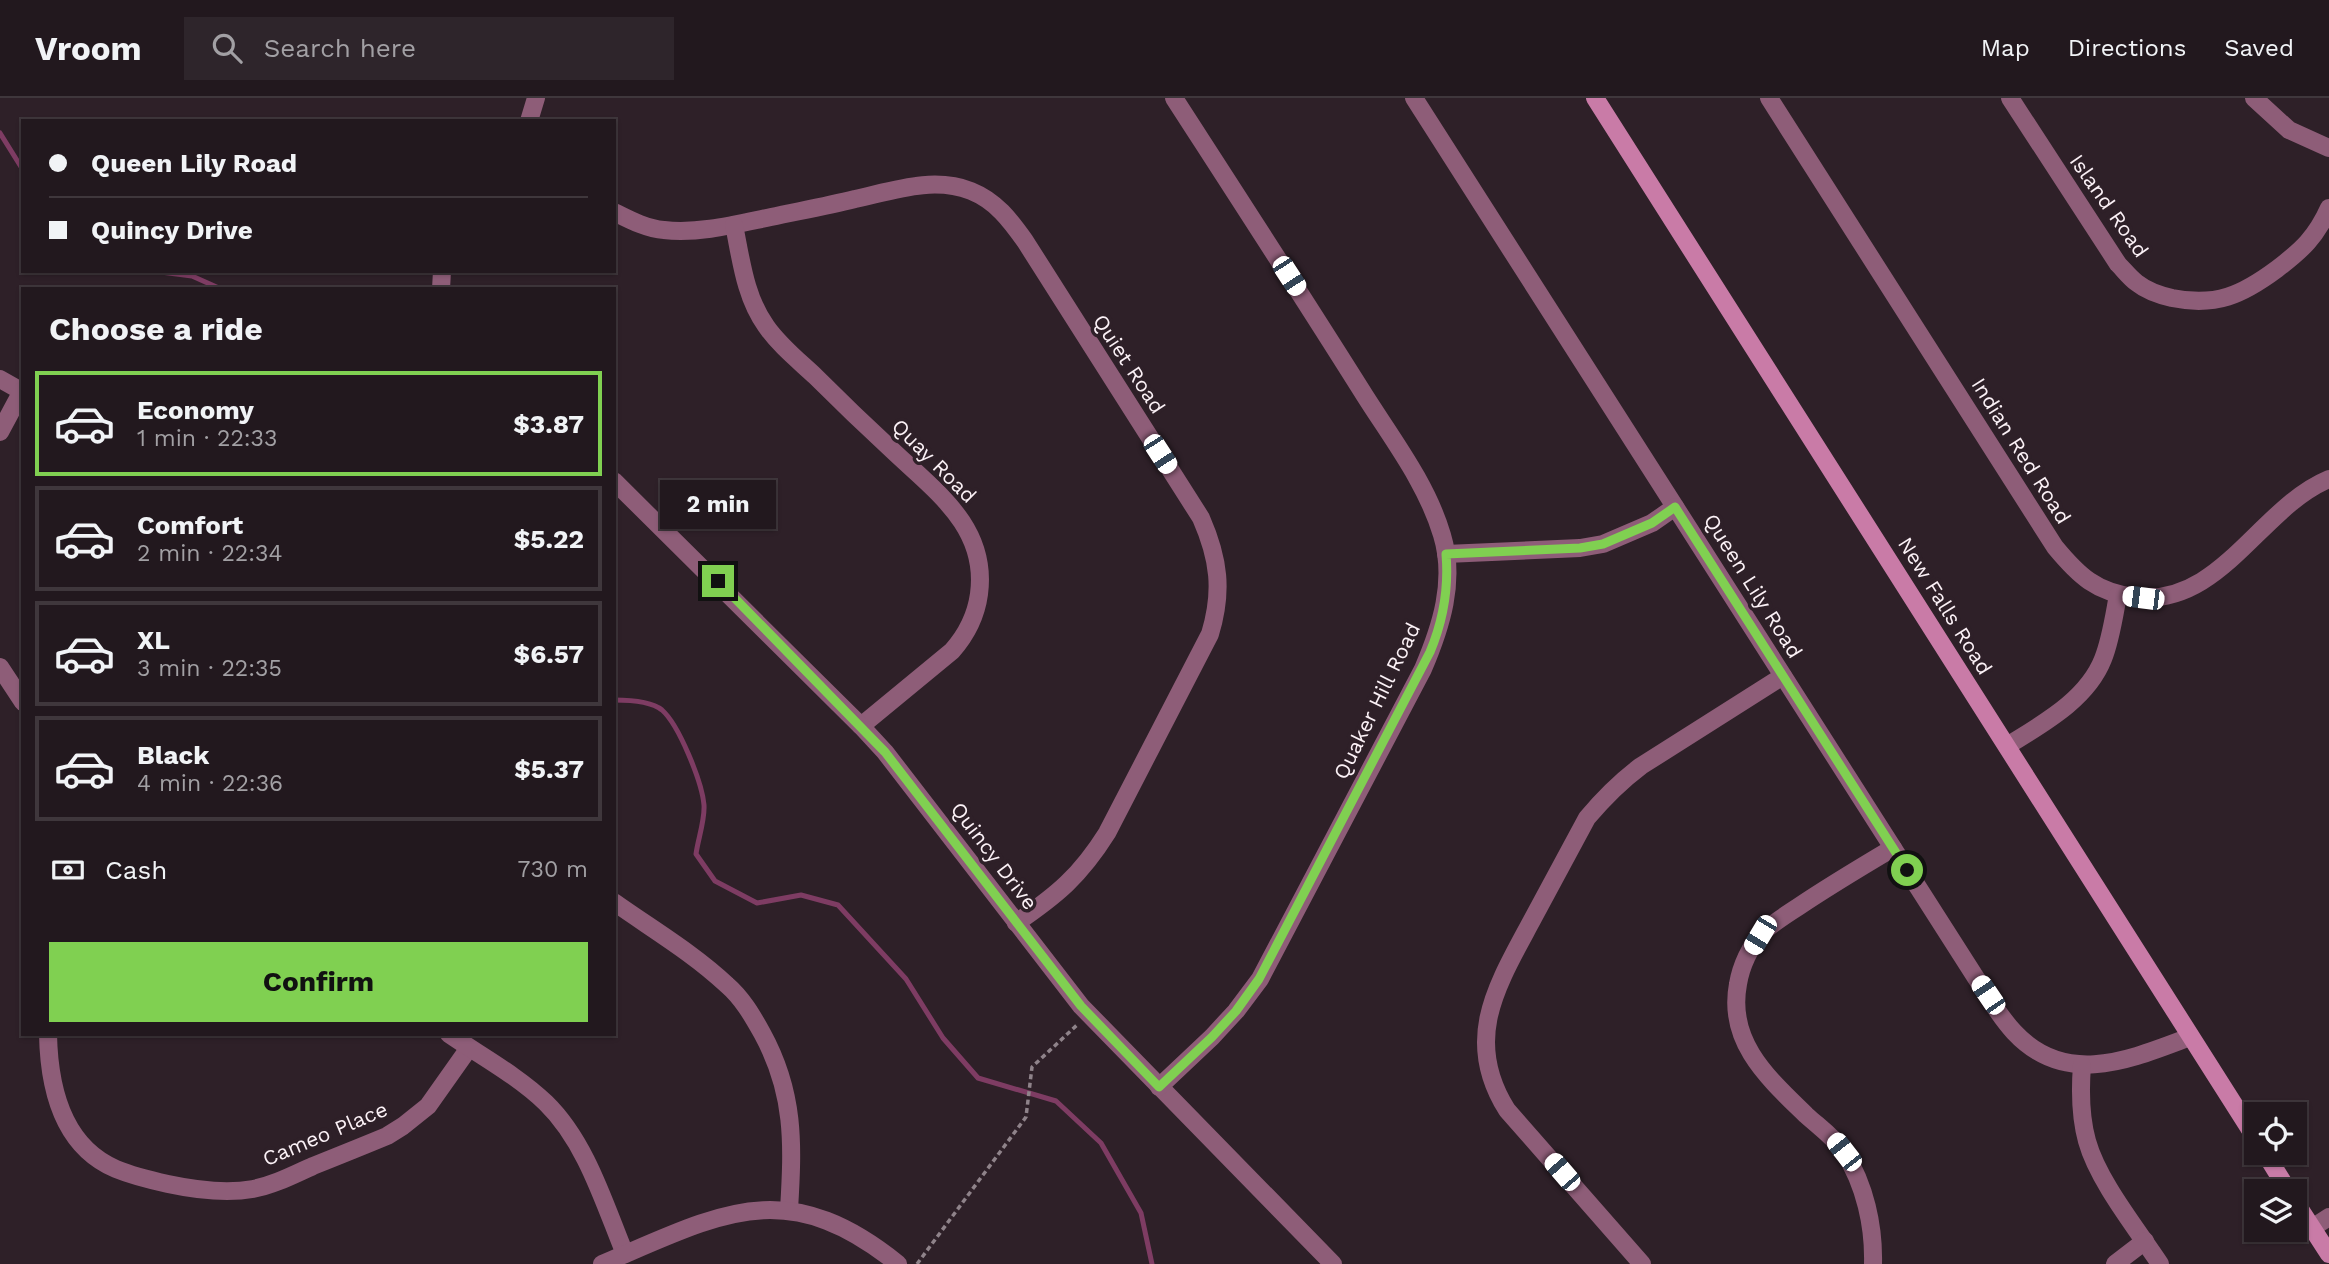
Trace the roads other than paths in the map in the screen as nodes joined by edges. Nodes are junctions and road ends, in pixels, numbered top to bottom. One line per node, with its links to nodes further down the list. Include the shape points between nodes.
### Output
1 (536, 98): 8 (street)
2 (1174, 98): 20 (street, Quaker Hill Road, via 1395,440 1428,500)
3 (1414, 98): 19 (street, Queen Lily Road)
4 (1595, 98): 26 (main road, New Falls Road)
5 (1769, 98): 21 (street, Indian Red Road, via 2055,547 2086,580)
6 (2010, 98): 10 (street, Island Road, via 2118,264 2136,282 2160,295 2207,302 2237,294 2310,242)
7 (2255, 98): 9 (street, via 2289,130)
8 (530, 119)
9 (2329, 148)
10 (2329, 208)
11 (616, 213): 12 (street, Quiet Road, via 665,231)
12 (734, 225): 25 (street, Quay Road, via 745,277 767,328 944,498 964,524 978,557 978,603 964,637); 29 (street, Quiet Road, via 931,184 969,190 988,199 1025,241 1208,532 1218,566 1217,611 1187,681 1088,863 1044,905)
13 (0, 379): 14 (street)
14 (21, 390)
15 (21, 393): 16 (street)
16 (0, 432)
17 (2329, 478): 21 (street, Indian Red Road, via 2301,493 2203,582 2159,597)
18 (616, 483): 25 (street, Quincy Drive)
19 (1675, 507): 20 (street, via 1652,523 1603,544); 23 (street, Queen Lily Road)
20 (1446, 554): 35 (street, Quaker Hill Road, via 1446,602 1437,636 1270,961 1236,1011)
21 (2118, 595): 26 (street, via 2097,671 2080,694)
22 (0, 667): 24 (street)
23 (1783, 676): 27 (street, Queen Lily Road); 47 (street, via 1641,766 1587,818 1510,961 1487,1020 1485,1045 1494,1090)
24 (21, 699)
25 (861, 726): 29 (street, Quincy Drive)
26 (2007, 746): 32 (main road, New Falls Road)
27 (1893, 848): 34 (street, Queen Lily Road, via 2011,1029 2039,1051); 48 (street, via 1760,935 1743,964 1736,994 1745,1046 1844,1152 1870,1221)
28 (616, 903): 37 (street, via 727,985 756,1023 784,1085 789,1111)
29 (1016, 923): 35 (street, Quincy Drive, via 1089,1014)
30 (48, 1036): 33 (street, Cameo Place, via 52,1083 60,1111 88,1150 139,1177 207,1191 241,1191 282,1181 387,1136 428,1106)
31 (452, 1036): 33 (street)
32 (2190, 1037): 34 (street, via 2110,1064); 36 (main road, New Falls Road)
33 (469, 1048): 42 (street, via 545,1102 560,1120 593,1175)
34 (2082, 1065): 41 (street, via 2081,1114 2091,1152)
35 (1159, 1087): 46 (street, Quincy Drive)
36 (2244, 1120)
37 (789, 1210): 42 (street, via 713,1218); 45 (street, via 856,1233)
38 (2329, 1217): 40 (street)
39 (2307, 1220): 40 (main road)
40 (2312, 1228): 43 (main road)
41 (2145, 1241): 49 (street); 50 (street)
42 (625, 1254): 44 (street)
43 (2329, 1254)
44 (602, 1264)
45 (898, 1264)
46 (1333, 1264)
47 (1642, 1264)
48 (1872, 1264)
49 (2115, 1264)
50 (2160, 1264)

